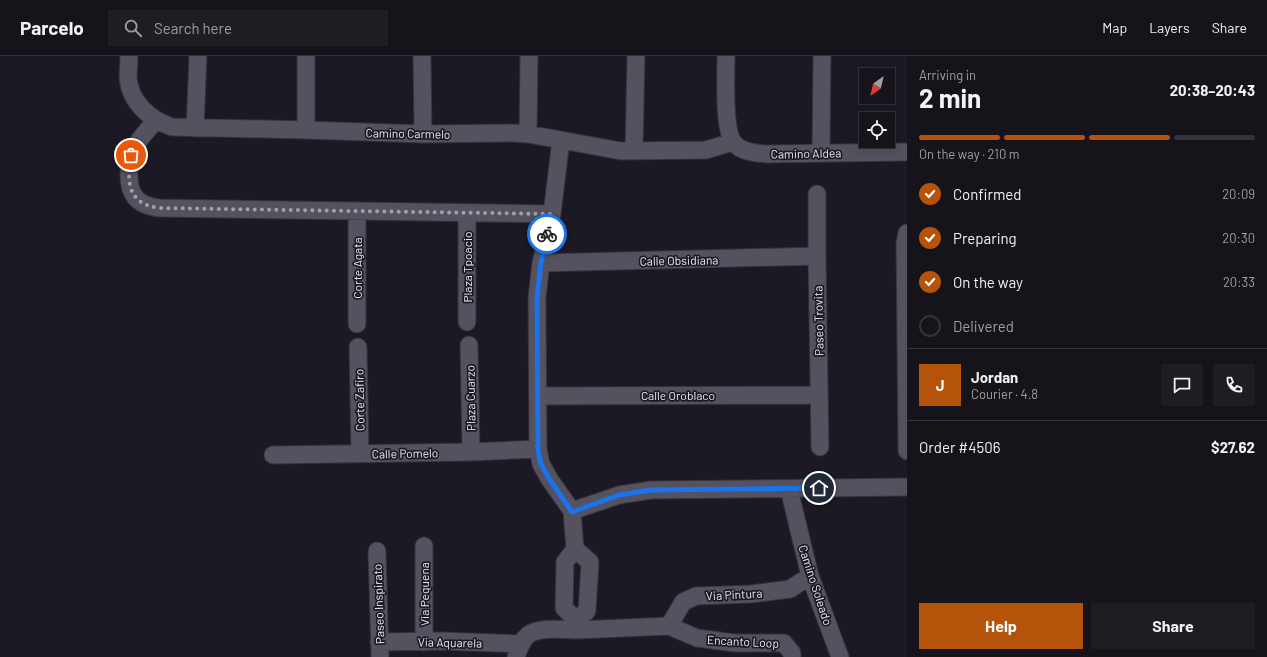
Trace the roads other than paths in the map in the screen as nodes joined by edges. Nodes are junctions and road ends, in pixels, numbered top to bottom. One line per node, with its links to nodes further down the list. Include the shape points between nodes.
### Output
1 (129, 56): 9 (street, Camino Carmelo, via 128,79 132,93 138,103)
2 (198, 56): 10 (street)
3 (306, 56): 11 (street)
4 (422, 56): 12 (street)
5 (528, 56): 13 (street)
6 (636, 56): 16 (street)
7 (726, 56): 15 (street, via 728,123)
8 (822, 56): 18 (street)
9 (156, 120): 10 (street, Camino Carmelo, via 172,127); 20 (street, via 138,141 130,159 130,188 143,204 159,208)
10 (195, 128): 11 (street, Camino Carmelo)
11 (306, 130): 12 (street, Camino Carmelo)
12 (422, 134): 13 (street, Camino Carmelo)
13 (528, 134): 14 (street, Camino Carmelo)
14 (561, 140): 16 (street, Camino Carmelo); 22 (street)
15 (733, 142): 16 (street, Camino Carmelo, via 706,150); 18 (street, Camino Aldea, via 755,153)
16 (634, 151)
17 (907, 152): 18 (street, Camino Aldea)
18 (821, 153)
19 (817, 194): 24 (street, Paseo Trovita)
20 (357, 211): 21 (street); 27 (street, Corte Agata)
21 (467, 213): 22 (street); 26 (street, Plaza Tpoacio)
22 (552, 214): 25 (street)
23 (907, 234): 34 (street)
24 (817, 256): 25 (street, Calle Obsidiana); 30 (street, Paseo Trovita)
25 (541, 263): 31 (street, via 537,298)
26 (467, 322)
27 (357, 324)
28 (469, 345): 35 (street, Plaza Cuarzo)
29 (358, 347): 36 (street, Corte Zafiro)
30 (819, 395): 31 (street, Calle Oroblaco); 32 (street, Paseo Trovita)
31 (538, 396): 33 (street)
32 (820, 447)
33 (538, 450): 35 (street, Calle Pomelo); 40 (street, via 541,464)
34 (907, 451)
35 (471, 452): 36 (street, Calle Pomelo)
36 (360, 453): 37 (street, Calle Pomelo)
37 (273, 455)
38 (907, 487): 39 (street)
39 (789, 489): 40 (street, via 651,490 619,495); 44 (street, Camino Soleado)
40 (572, 512): 42 (street)
41 (424, 546): 47 (street, Via Pequena)
42 (575, 549): 45 (street, via 565,562 564,608); 45 (street, via 590,562 587,611)
43 (377, 551): 48 (street, Paseo Inspirato)
44 (810, 576): 46 (street, Via Pintura, via 790,589 752,594 696,596 683,602); 51 (street, Camino Soleado)
45 (576, 625): 46 (street, Encanto Loop); 49 (street, Encanto Loop, via 542,629 528,634)
46 (669, 626): 50 (street, Encanto Loop, via 697,638 735,643 784,643)
47 (424, 642): 48 (street, Via Aquarela); 49 (street, Via Aquarela)
48 (380, 650)
49 (518, 650)
50 (792, 657)
51 (840, 657)

